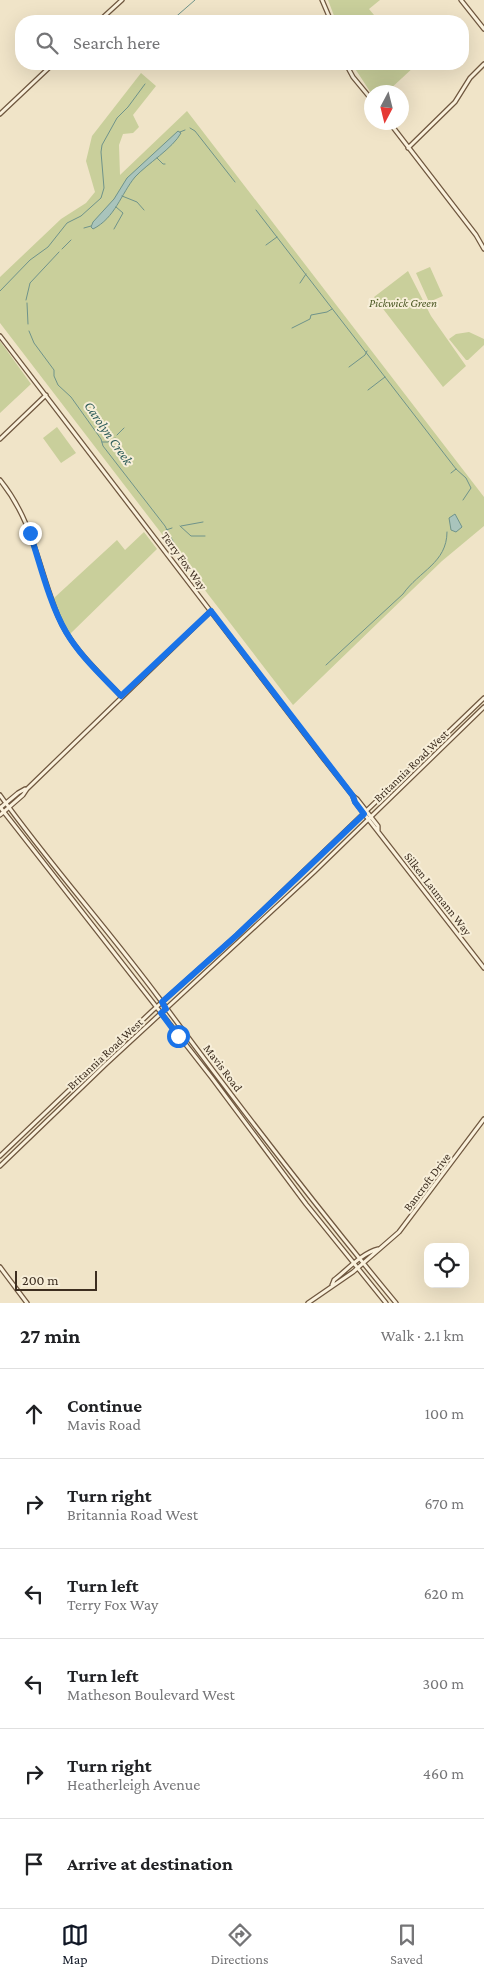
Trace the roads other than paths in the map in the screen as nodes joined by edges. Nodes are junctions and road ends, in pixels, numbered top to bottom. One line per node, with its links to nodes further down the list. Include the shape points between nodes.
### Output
1 (122, 0): 4 (main road)
2 (322, 0): 5 (main road)
3 (461, 0): 6 (main road)
4 (106, 15)
5 (328, 15)
6 (484, 29)
7 (484, 64): 13 (main road, via 470,78 455,102)
8 (47, 70): 11 (main road)
9 (349, 70): 10 (main road)
10 (364, 90)
11 (0, 114)
12 (395, 130): 13 (main road)
13 (408, 148): 14 (main road)
14 (484, 249)
15 (0, 336): 16 (main road, Terry Fox Way)
16 (46, 395): 17 (main road); 19 (main road, Terry Fox Way)
17 (0, 439)
18 (0, 480): 20 (main road, via 26,519 66,632)
19 (211, 611): 20 (main road); 29 (main road, Terry Fox Way)
20 (121, 696): 23 (main road)
21 (484, 698): 29 (main road, Britannia Road West)
22 (484, 707): 31 (main road, Britannia Road West)
23 (26, 788): 25 (main road); 27 (main road)
24 (0, 795): 25 (main road, Mavis Road)
25 (6, 803): 26 (main road); 27 (main road, Mavis Road)
26 (0, 808): 28 (main road, Mavis Road)
27 (9, 808): 28 (main road); 32 (main road, Mavis Road)
28 (4, 812): 30 (main road); 33 (main road, Mavis Road)
29 (365, 812): 31 (main road, Terry Fox Way); 35 (main road, Britannia Road West)
30 (0, 815)
31 (370, 818): 34 (main road, Silken Laumann Way); 37 (main road, Britannia Road West)
32 (120, 948): 33 (main road); 35 (main road, Mavis Road)
33 (114, 952): 36 (main road, Mavis Road)
34 (484, 968)
35 (162, 1002): 36 (main road, Britannia Road West); 37 (main road, Mavis Road)
36 (157, 1007): 38 (main road, Mavis Road); 40 (main road, Britannia Road West)
37 (166, 1009): 38 (main road, Britannia Road West); 43 (main road, Mavis Road)
38 (161, 1013): 41 (main road, Britannia Road West); 45 (main road, Mavis Road)
39 (484, 1119): 42 (main road, Bancroft Drive, via 400,1232)
40 (0, 1156)
41 (0, 1166)
42 (378, 1249): 43 (main road, Bancroft Drive); 44 (main road, Bancroft Drive)
43 (360, 1260): 44 (main road, Mavis Road); 45 (main road, Bancroft Drive)
44 (363, 1263): 47 (main road, Bancroft Drive); 52 (main road, Mavis Road)
45 (354, 1265): 47 (main road, Mavis Road); 48 (main road, Bancroft Drive)
46 (0, 1267): 49 (main road)
47 (357, 1268): 48 (main road, Bancroft Drive); 51 (main road, Mavis Road)
48 (332, 1285): 50 (main road)
49 (27, 1303)
50 (308, 1303)
51 (386, 1303)
52 (396, 1303)

